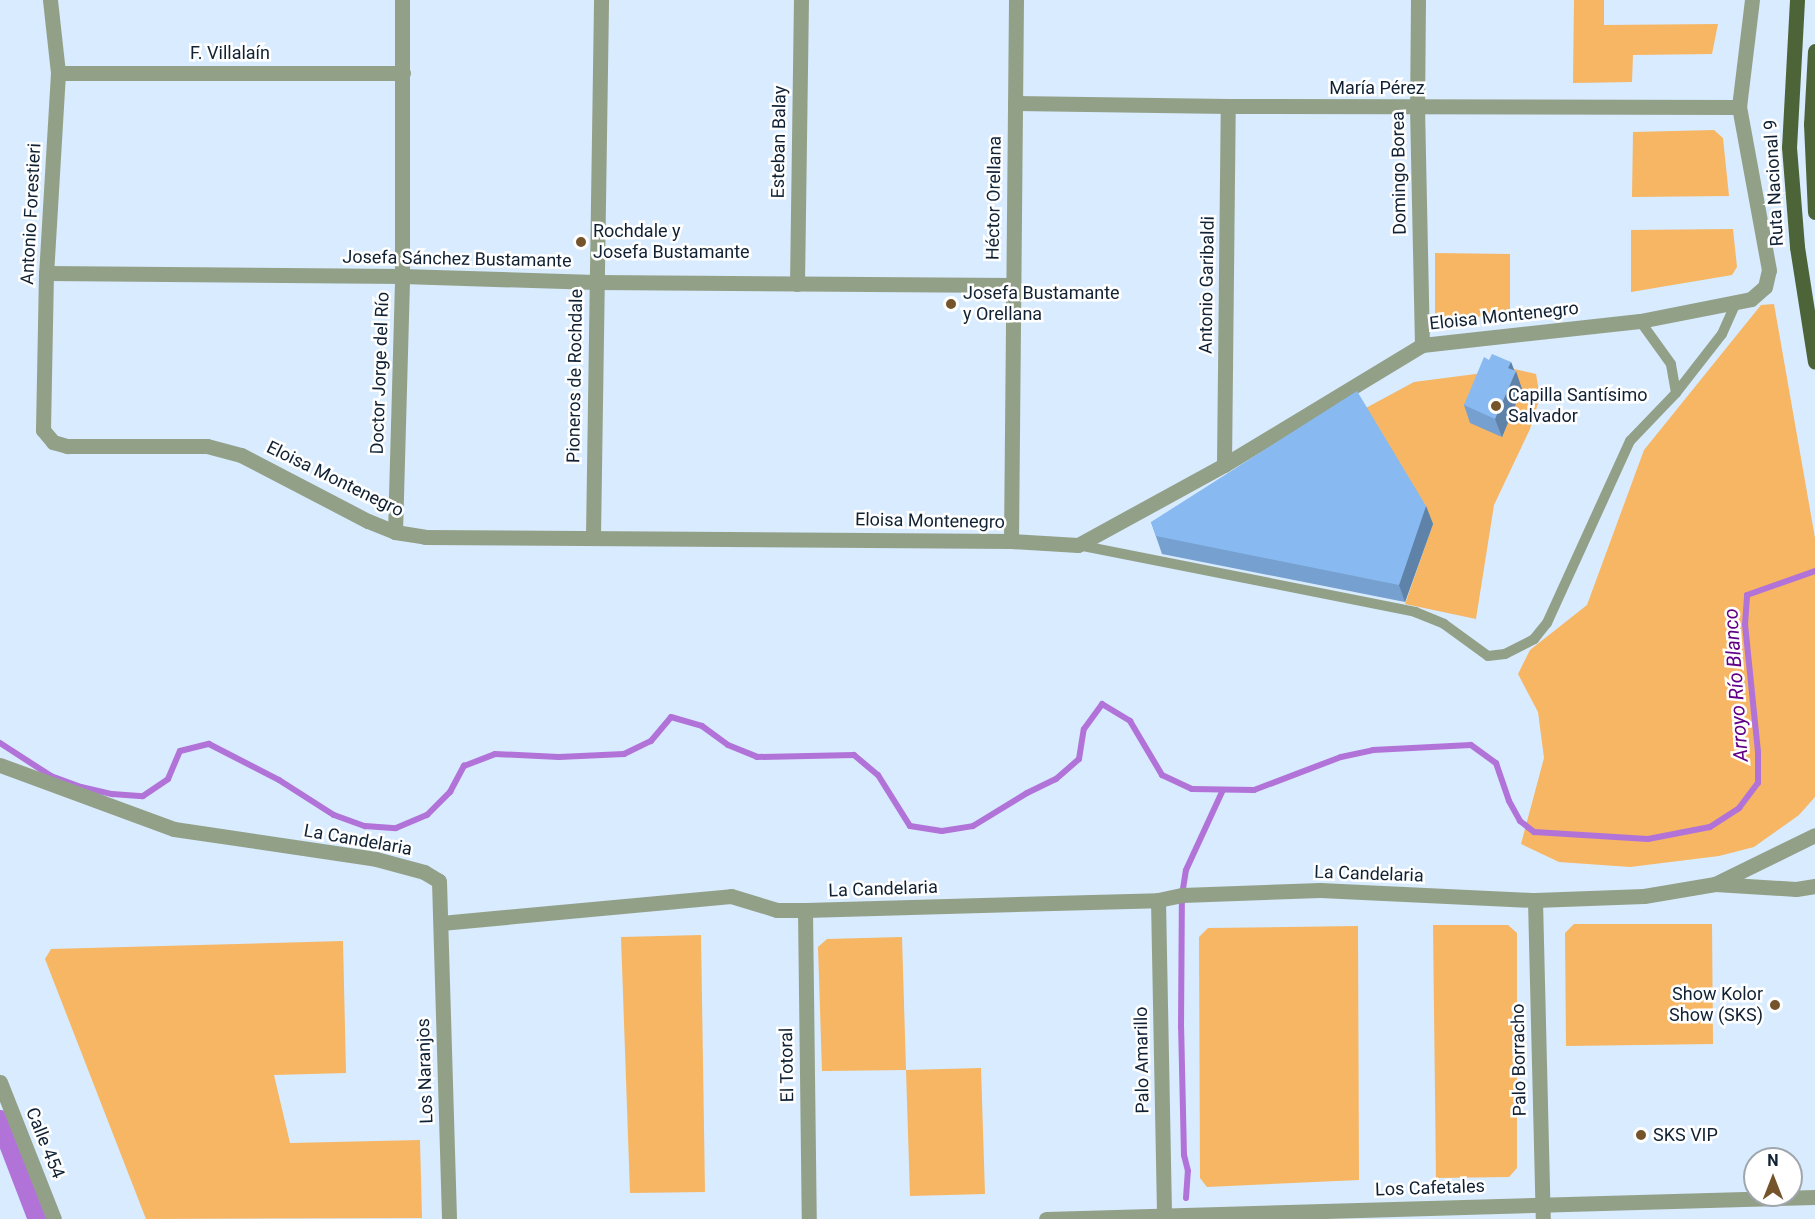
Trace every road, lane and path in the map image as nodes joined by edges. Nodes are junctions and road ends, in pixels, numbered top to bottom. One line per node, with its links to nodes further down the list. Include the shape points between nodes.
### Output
1 (50, 0): 10 (street, Antonio Forestieri)
2 (402, 0): 11 (street, Doctor Jorge del Río)
3 (602, 0): 22 (street, Pioneros de Rochdale)
4 (801, 0): 23 (street, Esteban Balay)
5 (1016, 0): 12 (street, Héctor Orellana)
6 (1418, 0): 15 (street, Domingo Borea)
7 (1752, 0): 14 (street)
8 (1797, 0): 16 (main road, Ruta Nacional 9)
9 (1815, 51): 17 (main road)
10 (58, 73): 11 (street, F. Villalaín); 20 (street, Antonio Forestieri)
11 (403, 73): 21 (street, Doctor Jorge del Río)
12 (1016, 103): 13 (street, María Pérez); 24 (street, Héctor Orellana)
13 (1228, 106): 15 (street, María Pérez); 31 (street, Antonio Garibaldi)
14 (1739, 107): 15 (street, María Pérez); 25 (street, Eloisa Montenegro, via 1769,270 1765,287 1751,299)
15 (1417, 108): 27 (street, Domingo Borea)
16 (1790, 124): 17 (street); 28 (main road, Ruta Nacional 9, via 1797,247)
17 (1813, 124): 18 (main road)
18 (1814, 180): 19 (main road)
19 (1815, 212)
20 (46, 273): 21 (street, Josefa Sánchez Bustamante); 30 (street, Antonio Forestieri)
21 (402, 276): 22 (street, Josefa Sánchez Bustamante); 32 (street, Doctor Jorge del Río)
22 (596, 282): 23 (street, Josefa Sánchez Bustamante); 33 (street, Pioneros de Rochdale)
23 (797, 284): 24 (street, Josefa Sánchez Bustamante)
24 (1011, 285): 34 (street, Héctor Orellana)
25 (1736, 303): 26 (street, Eloisa Montenegro); 29 (lane, via 1722,334)
26 (1640, 321): 27 (street, Eloisa Montenegro); 29 (lane, via 1671,364)
27 (1422, 345): 31 (street, Eloisa Montenegro)
28 (1815, 362)
29 (1676, 393): 35 (lane, via 1630,441 1547,623 1534,639 1505,654 1488,656 1444,624 1415,612)
30 (43, 429): 32 (street, Eloisa Montenegro, via 53,442 67,446 207,446 241,455)
31 (1224, 465): 35 (street, Eloisa Montenegro)
32 (395, 532): 33 (street, Eloisa Montenegro, via 425,537)
33 (593, 536): 34 (street, Eloisa Montenegro)
34 (1011, 541): 35 (street, Eloisa Montenegro)
35 (1078, 545)
36 (0, 765): 43 (street, La Candelaria, via 174,829 376,859 424,872 439,881)
37 (1815, 835): 38 (street, La Candelaria)
38 (1715, 884): 39 (street, via 1796,890); 41 (street, La Candelaria, via 1644,896)
39 (1815, 886)
40 (1158, 900): 41 (street, La Candelaria, via 1182,895 1320,890); 42 (street, La Candelaria); 47 (street, Palo Amarillo)
41 (1535, 900): 46 (street, Palo Borracho)
42 (805, 910): 43 (street, La Candelaria, via 777,910 731,896); 50 (street, El Totoral)
43 (441, 923): 49 (street, Los Naranjos)
44 (0, 1082): 48 (street, Calle 454)
45 (1815, 1197): 46 (street, Los Cafetales)
46 (1542, 1203): 47 (street, Los Cafetales); 52 (street, Palo Borracho)
47 (1164, 1218): 51 (street, Los Cafetales)
48 (54, 1219)
49 (449, 1219)
50 (808, 1219)
51 (1046, 1219)
52 (1543, 1219)

